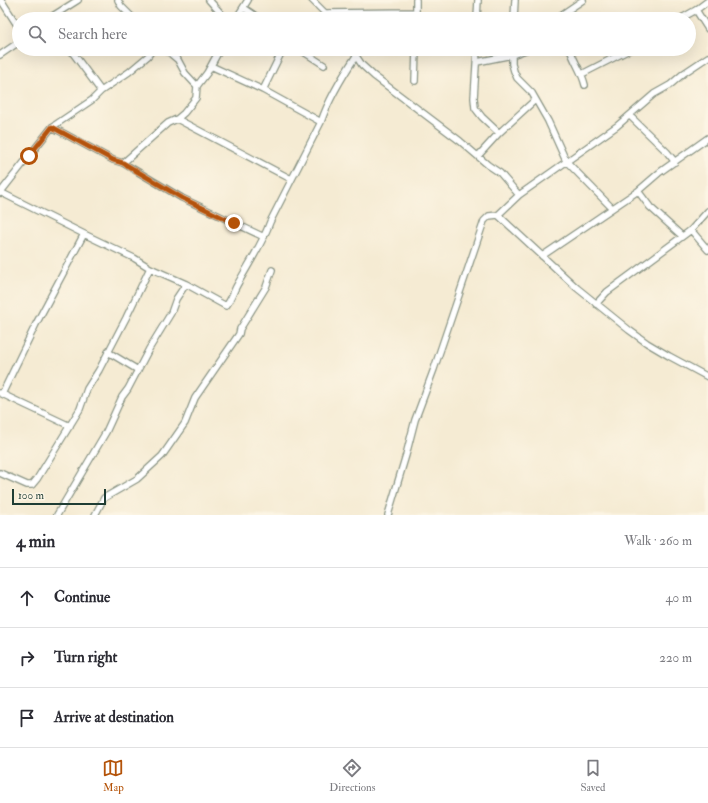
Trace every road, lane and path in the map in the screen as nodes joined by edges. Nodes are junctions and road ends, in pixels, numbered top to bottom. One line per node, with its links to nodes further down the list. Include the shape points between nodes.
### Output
1 (1, 0): 25 (street)
2 (78, 0): 14 (street)
3 (118, 0): 15 (street)
4 (210, 0): 16 (street)
5 (248, 0): 12 (street)
6 (312, 0): 19 (street)
7 (416, 0): 20 (street)
8 (478, 0): 21 (street)
9 (515, 0): 22 (street)
10 (584, 0): 23 (street)
11 (708, 0): 13 (street)
12 (244, 8): 17 (street); 18 (street)
13 (696, 10): 24 (street); 26 (street)
14 (59, 12)
15 (127, 12)
16 (220, 12)
17 (241, 12)
18 (250, 12)
19 (325, 12)
20 (416, 12)
21 (478, 12)
22 (514, 12)
23 (566, 12)
24 (692, 12)
25 (12, 17)
26 (708, 29)
27 (12, 47): 28 (street)
28 (0, 55)
29 (75, 56): 51 (street)
30 (148, 56): 51 (street)
31 (173, 56): 49 (street)
32 (216, 56): 44 (street)
33 (280, 56): 50 (street)
34 (309, 56): 45 (street)
35 (356, 56): 55 (street, via 341,78); 59 (street, via 374,76)
36 (416, 56): 47 (street)
37 (478, 56): 43 (street)
38 (498, 56): 43 (street)
39 (512, 56): 52 (street, via 517,78 532,93)
40 (573, 56): 46 (street)
41 (617, 56): 46 (street)
42 (708, 57): 53 (street, via 654,94)
43 (478, 62): 57 (street, via 475,108)
44 (211, 66): 49 (street); 50 (street)
45 (324, 66)
46 (582, 74): 48 (street)
47 (415, 81)
48 (585, 85)
49 (197, 86): 54 (street, via 196,98)
50 (263, 90): 55 (street)
51 (101, 91): 56 (street)
52 (535, 100): 57 (street); 60 (street, via 548,121)
53 (630, 116): 60 (street); 61 (street)
54 (177, 119): 62 (street, via 164,127); 63 (street)
55 (320, 122): 63 (street)
56 (52, 127): 62 (street); 65 (street)
57 (500, 133): 59 (street)
58 (708, 138): 61 (street)
59 (478, 156): 66 (street, via 500,172)
60 (566, 161): 66 (street); 67 (street)
61 (675, 162): 64 (street)
62 (123, 163): 73 (street, via 182,198)
63 (291, 179): 73 (street)
64 (638, 191): 67 (street); 72 (street, via 650,207)
65 (0, 192): 71 (street)
66 (519, 195): 69 (street)
67 (612, 208): 75 (street)
68 (708, 211): 70 (street)
69 (498, 215): 75 (street); 88 (street, via 489,216 484,221 476,240 415,420)
70 (691, 230): 72 (street); 74 (street)
71 (84, 234): 76 (street); 83 (street)
72 (682, 236): 79 (street, via 607,292)
73 (264, 237): 78 (street, via 226,306)
74 (708, 250)
75 (542, 256): 79 (street)
76 (150, 268): 78 (street); 80 (street)
77 (272, 270): 87 (street, via 266,287 239,334 198,393 185,423 162,456 137,479 104,498)
78 (186, 284): 81 (street)
79 (596, 304): 82 (street, via 647,343)
80 (108, 352): 81 (street); 84 (street, via 86,389 80,409)
81 (138, 370): 86 (street)
82 (708, 377)
83 (1, 393): 84 (street)
84 (70, 426): 85 (street, via 32,485 26,485)
85 (0, 473)
86 (57, 515)
87 (95, 515)
88 (388, 515)

